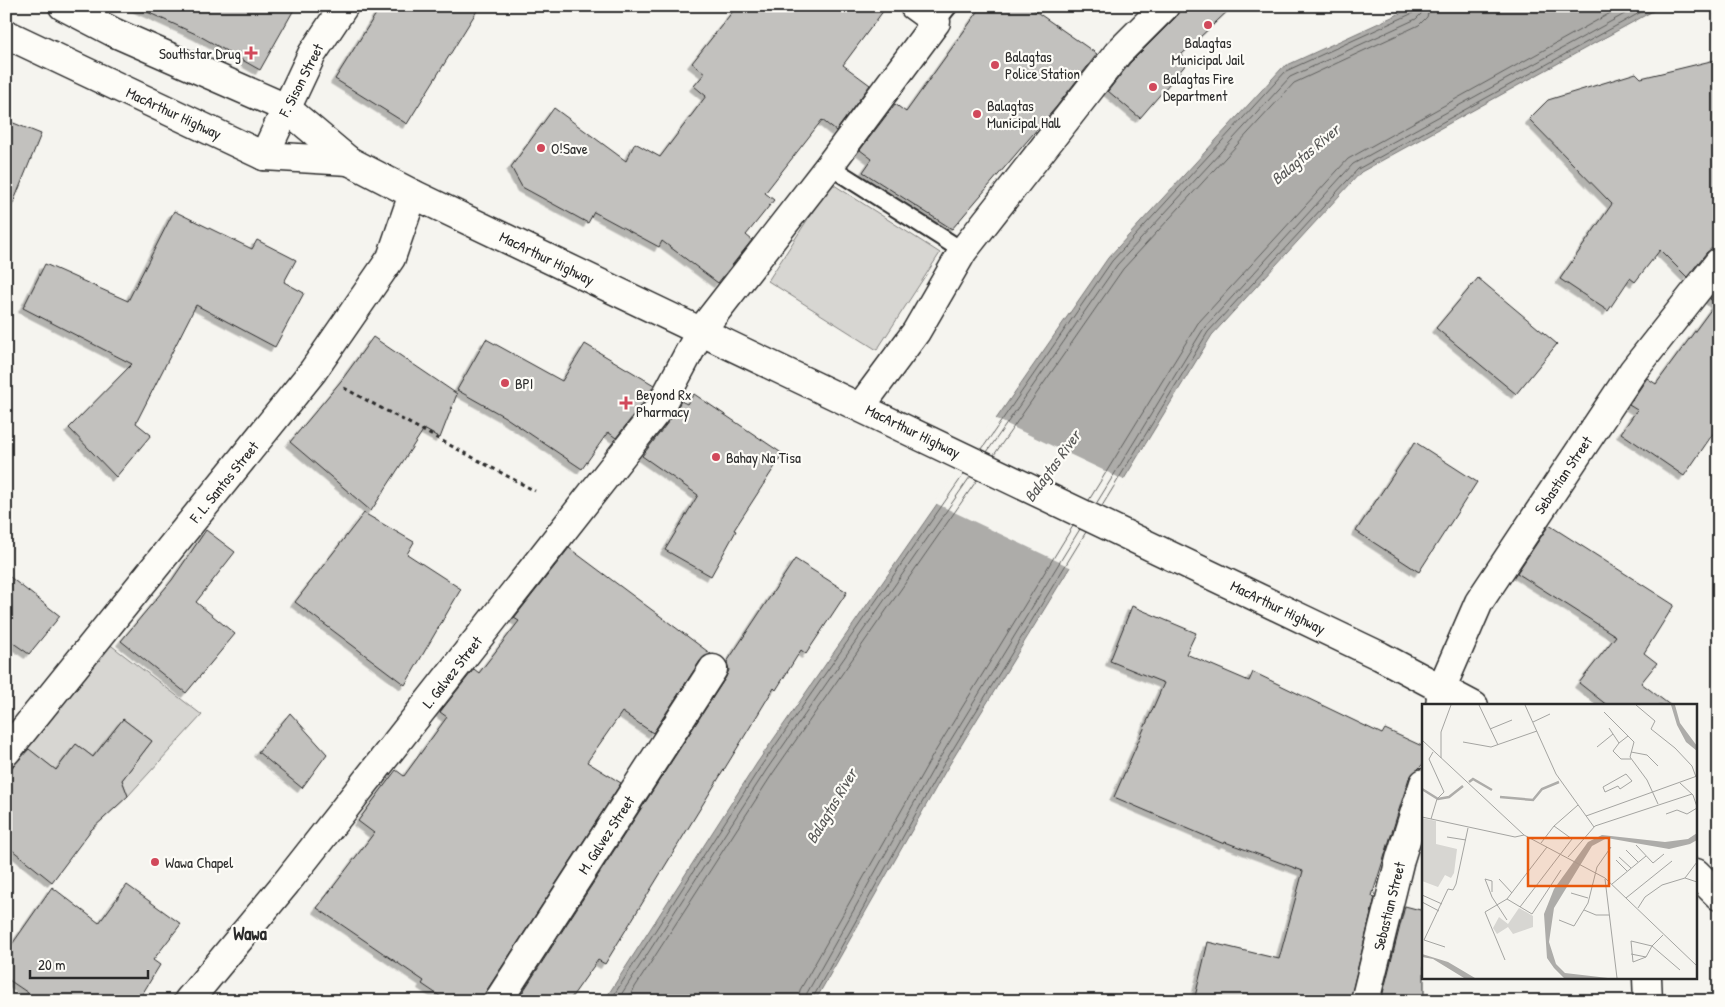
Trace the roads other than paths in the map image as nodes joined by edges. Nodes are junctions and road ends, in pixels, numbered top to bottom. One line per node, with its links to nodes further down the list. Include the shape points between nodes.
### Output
1 (63, 6): 6 (main road, MacArthur Highway, via 115,33)
2 (344, 6): 6 (main road, F. Sison Street, via 312,54)
3 (1165, 6): 11 (main road, via 1118,53)
4 (933, 11): 9 (main road, L. Galvez Street)
5 (6, 34): 7 (main road, MacArthur Highway)
6 (286, 108): 7 (main road, F. Sison Street); 8 (main road, MacArthur Highway)
7 (264, 156): 8 (main road, MacArthur Highway)
8 (349, 161): 10 (main road, MacArthur Highway)
9 (829, 166): 11 (lane); 13 (main road, L. Galvez Street)
10 (414, 194): 13 (main road, MacArthur Highway); 18 (main road, F. L. Santos Street, via 391,258 313,371)
11 (963, 251): 14 (main road, via 916,332)
12 (1719, 262): 16 (main road, Sebastian Street, via 1633,371 1479,602)
13 (700, 332): 14 (main road, MacArthur Highway); 23 (main road, L. Galvez Street, via 660,407 286,883)
14 (861, 406): 16 (main road, MacArthur Highway, via 1161,551)
15 (713, 669): 24 (main road, M. Galvez Street)
16 (1441, 697): 17 (main road, MacArthur Highway)
17 (1467, 704)
18 (6, 752)
19 (1422, 789): 25 (main road, Sebastian Street, via 1400,860)
20 (1698, 875): 21 (main road)
21 (1719, 896)
22 (1647, 980): 26 (main road)
23 (188, 1001)
24 (498, 1001)
25 (1365, 1001)
26 (1648, 1001)

